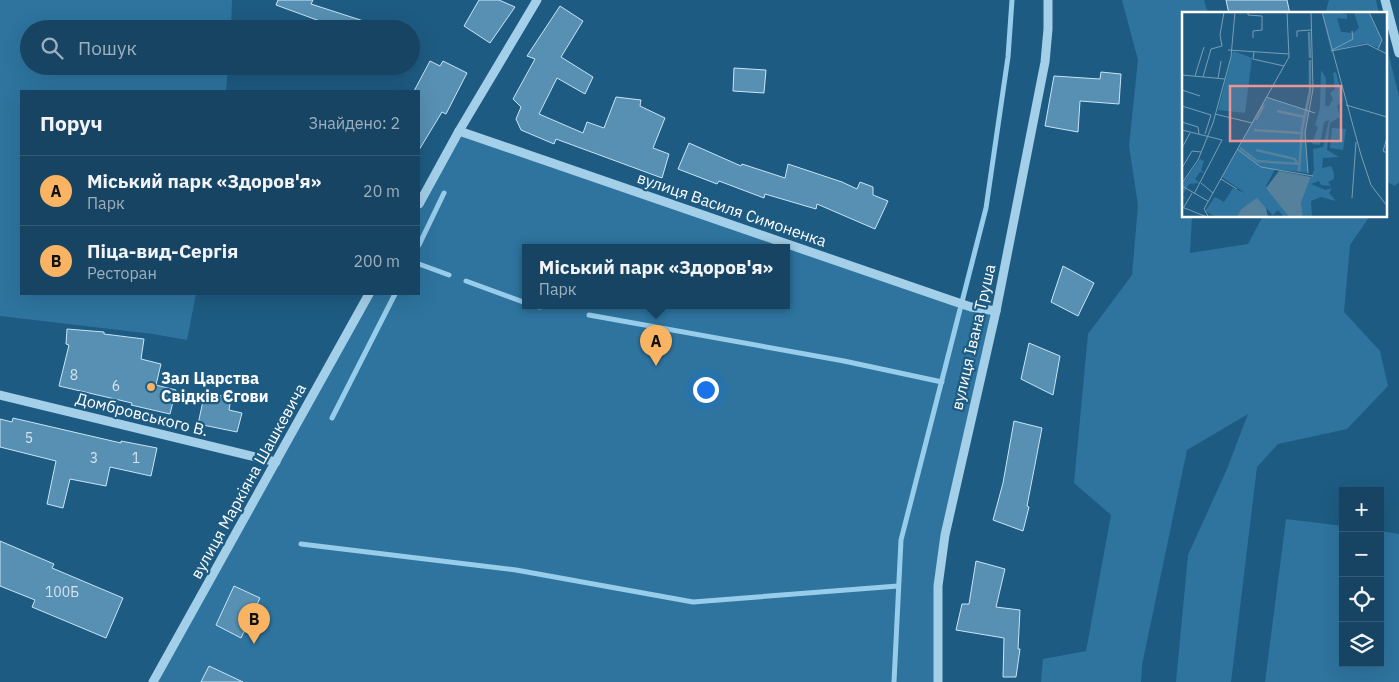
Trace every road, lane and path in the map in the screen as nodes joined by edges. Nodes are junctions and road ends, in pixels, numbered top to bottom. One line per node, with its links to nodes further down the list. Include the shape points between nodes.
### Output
1 (537, 0): 5 (street)
2 (1048, 0): 10 (street, вулиця Івана Труша, via 1045,62)
3 (1385, 0): 4 (street)
4 (1399, 53)
5 (459, 131): 6 (street); 7 (street, вулиця Василя Симоненка)
6 (420, 202)
7 (789, 244)
8 (790, 244): 10 (street, вулиця Василя Симоненка, via 971,307)
9 (368, 295): 12 (street, вулиця Маркіяна Шашкевича)
10 (996, 311): 14 (street, вулиця Івана Труша, via 945,535 938,586)
11 (0, 395): 12 (street, Домбровського В.)
12 (276, 462): 13 (street, вулиця Маркіяна Шашкевича)
13 (153, 682)
14 (938, 682)

